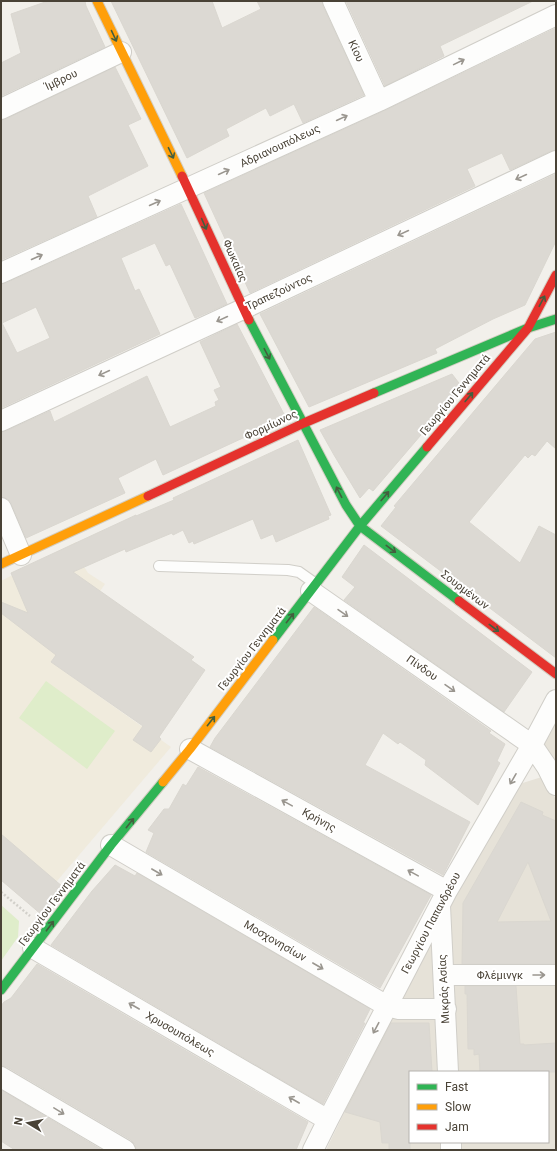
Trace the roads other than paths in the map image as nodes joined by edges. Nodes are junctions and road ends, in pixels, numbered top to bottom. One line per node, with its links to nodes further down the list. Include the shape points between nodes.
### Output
1 (97, 1): 4 (street, Φωκαίας, one-way to 4)
2 (333, 1): 5 (street, Κίου)
3 (556, 15): 5 (street, Αδριανουπόλεως, one-way to 3)
4 (121, 52): 6 (street, Ίμβρου); 8 (street, Φωκαίας, one-way to 8)
5 (379, 101): 8 (street, Αδριανουπόλεως, one-way to 5)
6 (1, 109)
7 (556, 161): 11 (street, Τραπεζούντος, one-way to 11)
8 (188, 188): 9 (street, Αδριανουπόλεως, one-way to 8); 11 (street, Φωκαίας, one-way to 11)
9 (1, 273)
10 (556, 275): 13 (street, Γεωργίου Γεννηματά, one-way to 10)
11 (243, 309): 14 (street, Τραπεζούντος, one-way to 14); 15 (street, Φωκαίας, one-way to 15)
12 (556, 319): 13 (street, Φορμίωνος)
13 (528, 328): 15 (street, Φορμίωνος); 17 (street, Γεωργίου Γεννηματά, one-way to 13)
14 (1, 421)
15 (304, 423): 17 (street, Φωκαίας, one-way to 15, via 346,505); 18 (street, Φορμίωνος)
16 (1, 508): 18 (street)
17 (360, 526): 21 (street, Γεωργίου Γεννηματά); 22 (street, Σουρμένων, one-way to 22)
18 (21, 554): 19 (street, Φορμίωνος)
19 (1, 564)
20 (159, 566): 21 (lane, via 288,570 299,572)
21 (314, 587): 24 (street, Πίνδου, one-way to 24); 25 (street, Γεωργίου Γεννηματά, one-way to 21)
22 (556, 674)
23 (556, 700): 24 (street, Γεωργίου Παπανδρέου)
24 (532, 745): 26 (street); 28 (street, Γεωργίου Παπανδρέου, one-way to 28)
25 (190, 749): 27 (street, Γεωργίου Γεννηματά, one-way to 25); 28 (street, Κρήνης, one-way to 25)
26 (556, 785)
27 (111, 845): 29 (street, Γεωργίου Γεννηματά, one-way to 27); 33 (street, Μοσχονησίων, one-way to 33)
28 (444, 899): 30 (street, Μικράς Ασίας); 33 (street, Γεωργίου Παπανδρέου)
29 (33, 948): 32 (street, Γεωργίου Γεννηματά); 37 (street, Χρυσουπόλεως, one-way to 29)
30 (444, 975): 31 (street, Φλέμινγκ, one-way to 31); 34 (street, Μικράς Ασίας)
31 (556, 975)
32 (1, 990)
33 (387, 1006): 34 (street, Μοσχονησίων, via 399,1009); 37 (street, Γεωργίου Παπανδρέου, one-way to 37)
34 (446, 1008): 35 (street, Μικράς Ασίας)
35 (448, 1071)
36 (1, 1077): 38 (street, one-way to 38)
37 (328, 1120): 39 (street, Γεωργίου Παπανδρέου)
38 (125, 1150)
39 (313, 1150)

